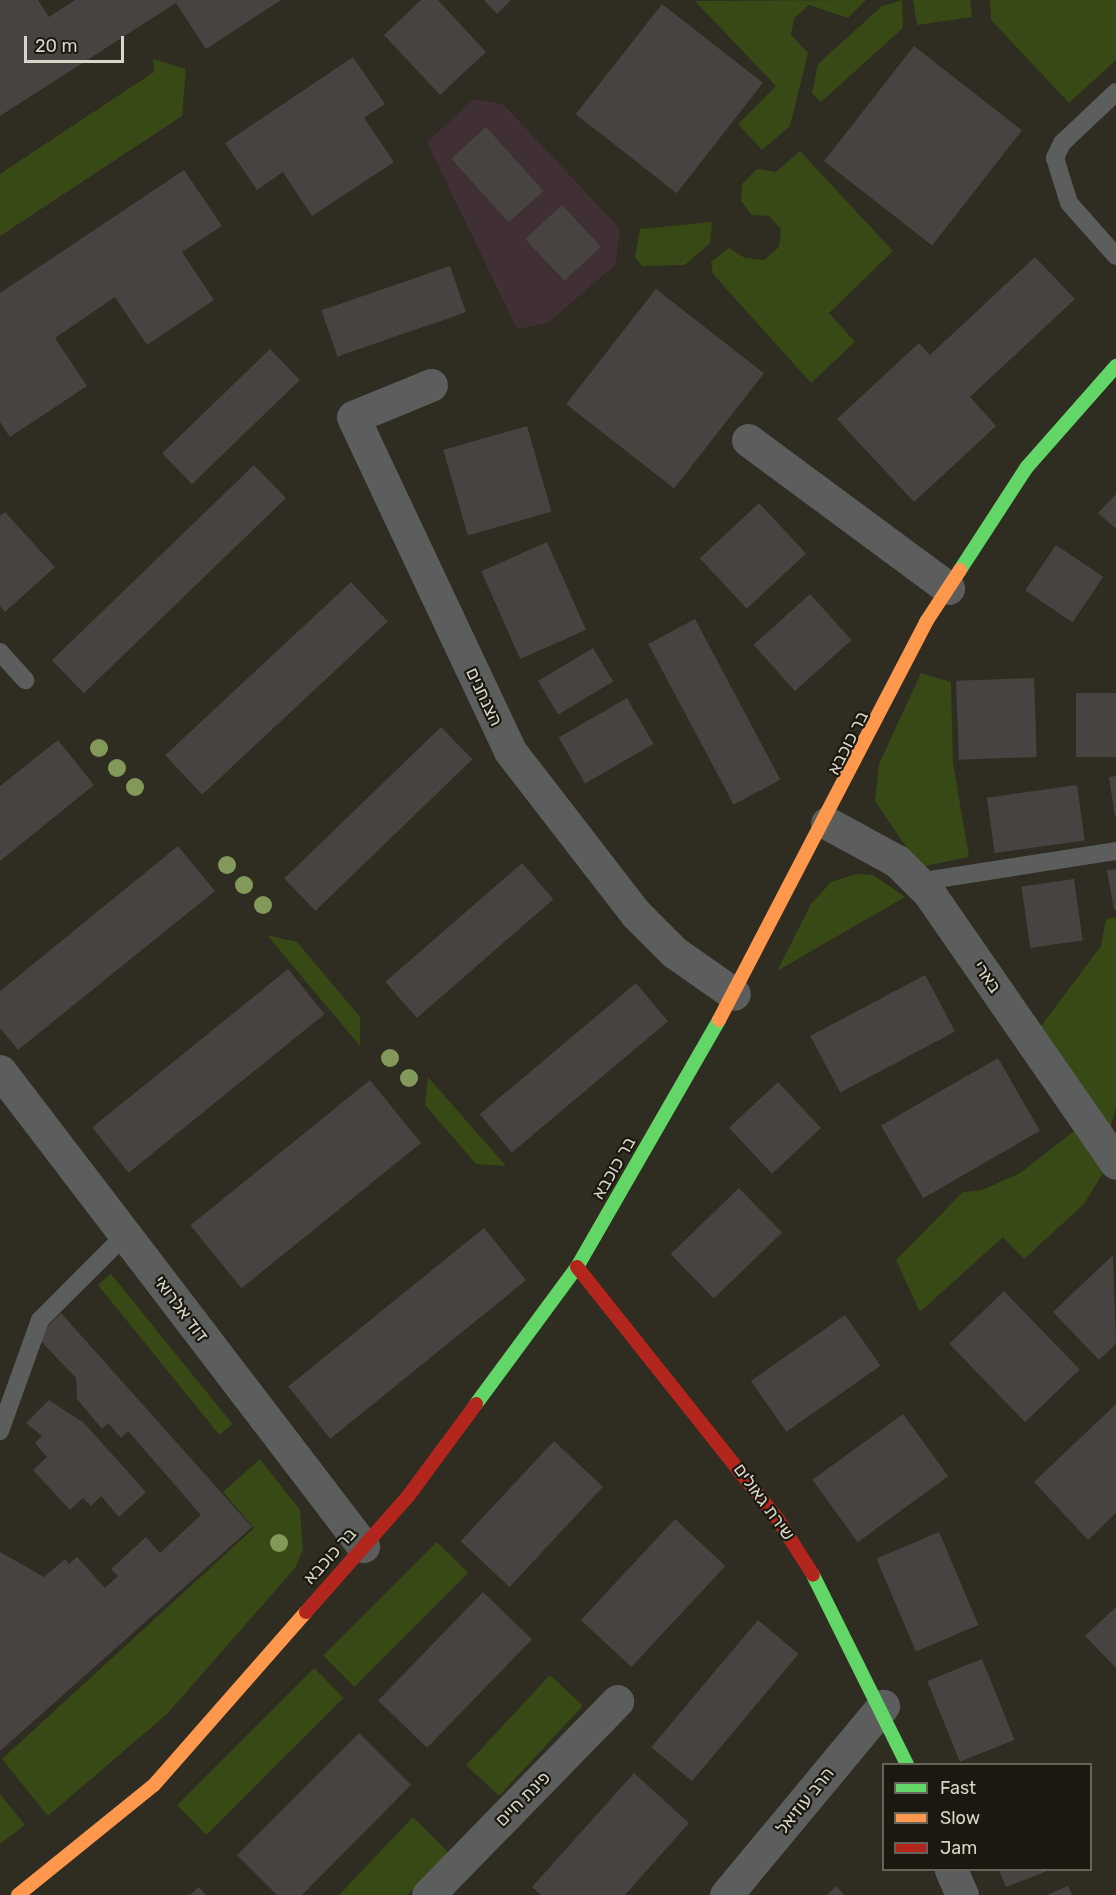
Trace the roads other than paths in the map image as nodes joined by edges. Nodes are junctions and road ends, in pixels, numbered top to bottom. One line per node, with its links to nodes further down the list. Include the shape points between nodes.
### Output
1 (1116, 92): 2 (lane, via 1062,143 1055,158 1069,203)
2 (1116, 256)
3 (1116, 366): 6 (street, בר כוכבא, via 1027,467)
4 (431, 385): 12 (street, הצנחנים, via 353,417 510,751 636,914 674,952)
5 (748, 440): 6 (street)
6 (948, 588): 9 (street, בר כוכבא)
7 (0, 652): 8 (lane)
8 (25, 680)
9 (827, 823): 11 (street, בארי, via 897,861); 12 (street, בר כוכבא)
10 (1116, 850): 11 (lane)
11 (918, 882): 14 (street, בארי)
12 (734, 994): 16 (street, בר כוכבא)
13 (0, 1071): 15 (street, דוד אלרואי)
14 (1116, 1163)
15 (125, 1235): 17 (lane, via 40,1320); 18 (street, דוד אלרואי)
16 (577, 1268): 18 (street, בר כוכבא, via 409,1495); 20 (street, שירת גאולים, via 777,1518 832,1605)
17 (0, 1431)
18 (363, 1546): 23 (street, בר כוכבא, via 154,1785)
19 (617, 1701): 24 (street, פינת חיים)
20 (883, 1706): 21 (street, שירת גאולים); 25 (street, הרב עוזיאל)
21 (907, 1763)
22 (952, 1871): 26 (street)
23 (18, 1895)
24 (428, 1895)
25 (726, 1895)
26 (962, 1895)

